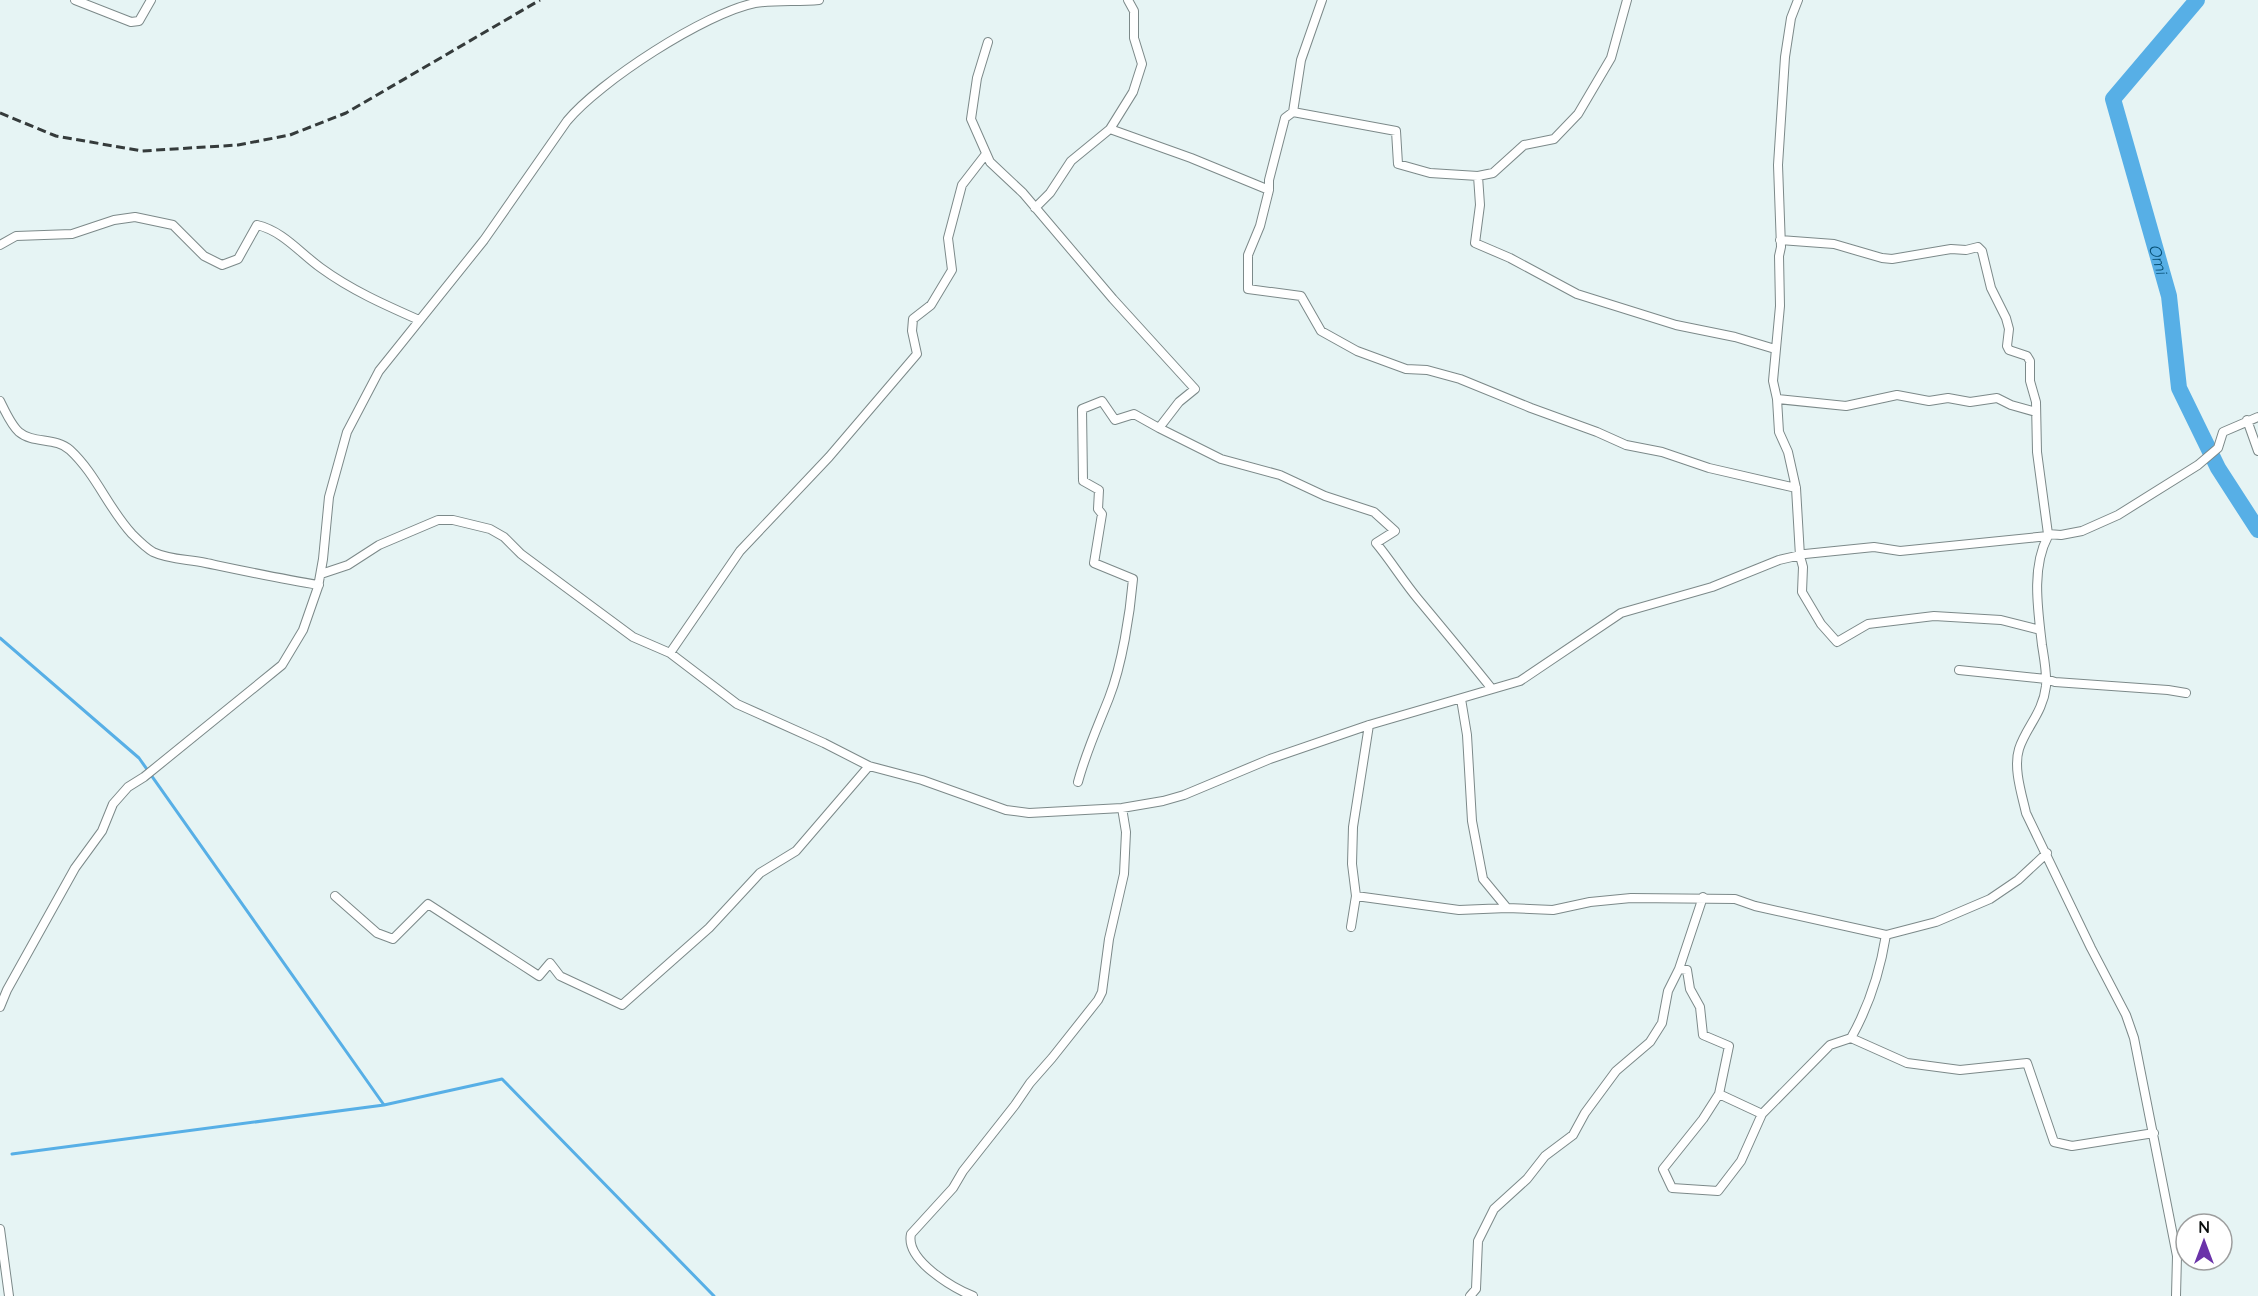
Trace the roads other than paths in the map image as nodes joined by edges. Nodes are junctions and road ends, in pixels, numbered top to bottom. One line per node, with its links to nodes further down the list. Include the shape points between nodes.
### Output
1 (75, 0): 2 (street, via 131,22 139,21)
2 (151, 0)
3 (819, 0): 17 (street, via 757,3 706,22 656,51 585,102 550,143 484,240)
4 (1128, 0): 10 (street, via 1134,11 1134,38 1142,64 1133,92)
5 (1322, 0): 9 (street, via 1301,60)
6 (1626, 0): 12 (street, via 1611,58 1578,114 1554,138 1524,145 1493,173)
7 (1798, 0): 15 (street, via 1785,57 1778,165)
8 (988, 42): 11 (street, via 971,118)
9 (1293, 112): 12 (street, via 1396,131 1398,164 1430,173); 13 (street, via 1285,118)
10 (1110, 129): 13 (street); 14 (street, via 1071,161)
11 (986, 154): 14 (street); 34 (street, via 962,185 948,238 952,270 931,305 913,319 917,354 829,457 740,551)
12 (1478, 176): 18 (street, via 1480,205 1475,243 1577,294 1676,325)
13 (1269, 190): 26 (street, via 1248,255 1248,289 1301,296 1321,331 1358,351 1406,369 1460,379 1626,445)
14 (1035, 208): 24 (street, via 1195,389)
15 (1780, 240): 18 (street, via 1780,306); 21 (street, via 1834,243 1892,259 1978,247 2006,318 2007,346 2030,361)
16 (0, 245): 17 (street, via 16,236 72,234 135,217 173,225 204,256 222,265 238,259 256,225 279,234 322,269 373,299)
17 (418, 320): 29 (street, via 379,371 347,432 329,497)
18 (1775, 349): 19 (street, via 1773,390)
19 (1777, 399): 21 (street, via 1846,406 1897,395 1970,402 1997,398); 26 (street, via 1779,432)
20 (0, 401): 32 (street, via 19,433 67,447 78,457 114,513 152,552 177,560)
21 (2036, 412): 27 (street)
22 (2258, 417): 23 (street)
23 (2247, 420): 25 (street); 27 (street, via 2223,432 2218,448 2198,465 2118,515 2082,531)
24 (1159, 428): 37 (street, via 1221,459 1280,475 1325,496 1374,512 1395,531 1376,543); 42 (street, via 1134,414 1115,420 1102,401 1082,409 1083,481 1099,490 1098,509 1102,514 1094,563 1133,579 1120,661)
25 (2258, 451)
26 (1796, 488): 28 (street)
27 (2048, 535): 28 (street); 33 (street, via 2040,551 2037,572)
28 (1800, 556): 33 (street, via 1802,592 1837,642 1868,624 1934,616 2001,620); 37 (street, via 1621,613 1520,681)
29 (323, 559): 30 (street); 31 (street)
30 (337, 569): 31 (street); 34 (street, via 379,545 438,520 475,524 504,537 521,554 633,637)
31 (321, 574): 32 (street)
32 (319, 585): 52 (street, via 303,630 282,666 128,787 113,804 102,831 75,868)
33 (2040, 630): 36 (street)
34 (670, 653): 41 (street, via 737,704)
35 (1959, 670): 36 (street)
36 (2046, 679): 38 (street); 44 (street, via 2040,709 2018,755 2026,813)
37 (1492, 689): 39 (street)
38 (2186, 693)
39 (1461, 699): 40 (street); 48 (street, via 1472,821 1483,879)
40 (1369, 725): 43 (street, via 1270,759 1196,791); 46 (street, via 1353,827)
41 (869, 766): 43 (street, via 1006,810 1029,813); 45 (street, via 796,851 760,873 709,928 622,1005 560,976 550,963 539,976 428,904 393,939 377,933)
42 (1078, 782)
43 (1122, 808): 59 (street, via 1126,832 1124,874 1102,992 953,1188 911,1234 912,1248 928,1268)
44 (2047, 853): 50 (street, via 1990,899 1936,922); 56 (street, via 2126,1015 2137,1048)
45 (334, 896)
46 (1356, 897): 48 (street, via 1459,910); 49 (street)
47 (1703, 897): 48 (street, via 1630,898 1553,910); 50 (street, via 1735,899); 51 (street)
48 (1507, 908)
49 (1352, 927)
50 (1886, 935): 53 (street, via 1880,966)
51 (1679, 969): 54 (street, via 1687,970 1690,989 1700,1008 1703,1035 1729,1046); 60 (street, via 1668,991 1662,1023 1650,1042 1616,1071 1573,1135 1545,1156 1494,1209 1478,1241 1476,1289)
52 (0, 1007)
53 (1851, 1038): 55 (street, via 1830,1045); 56 (street, via 1907,1063 1960,1070 2027,1063 2054,1142 2072,1146)
54 (1719, 1094): 55 (street); 55 (street, via 1663,1169 1672,1188 1718,1191 1741,1161)
55 (1762, 1114)
56 (2154, 1133): 61 (street, via 2177,1256)
57 (0, 1229): 58 (street)
58 (9, 1296)
59 (973, 1296)
60 (1470, 1296)
61 (2176, 1296)

